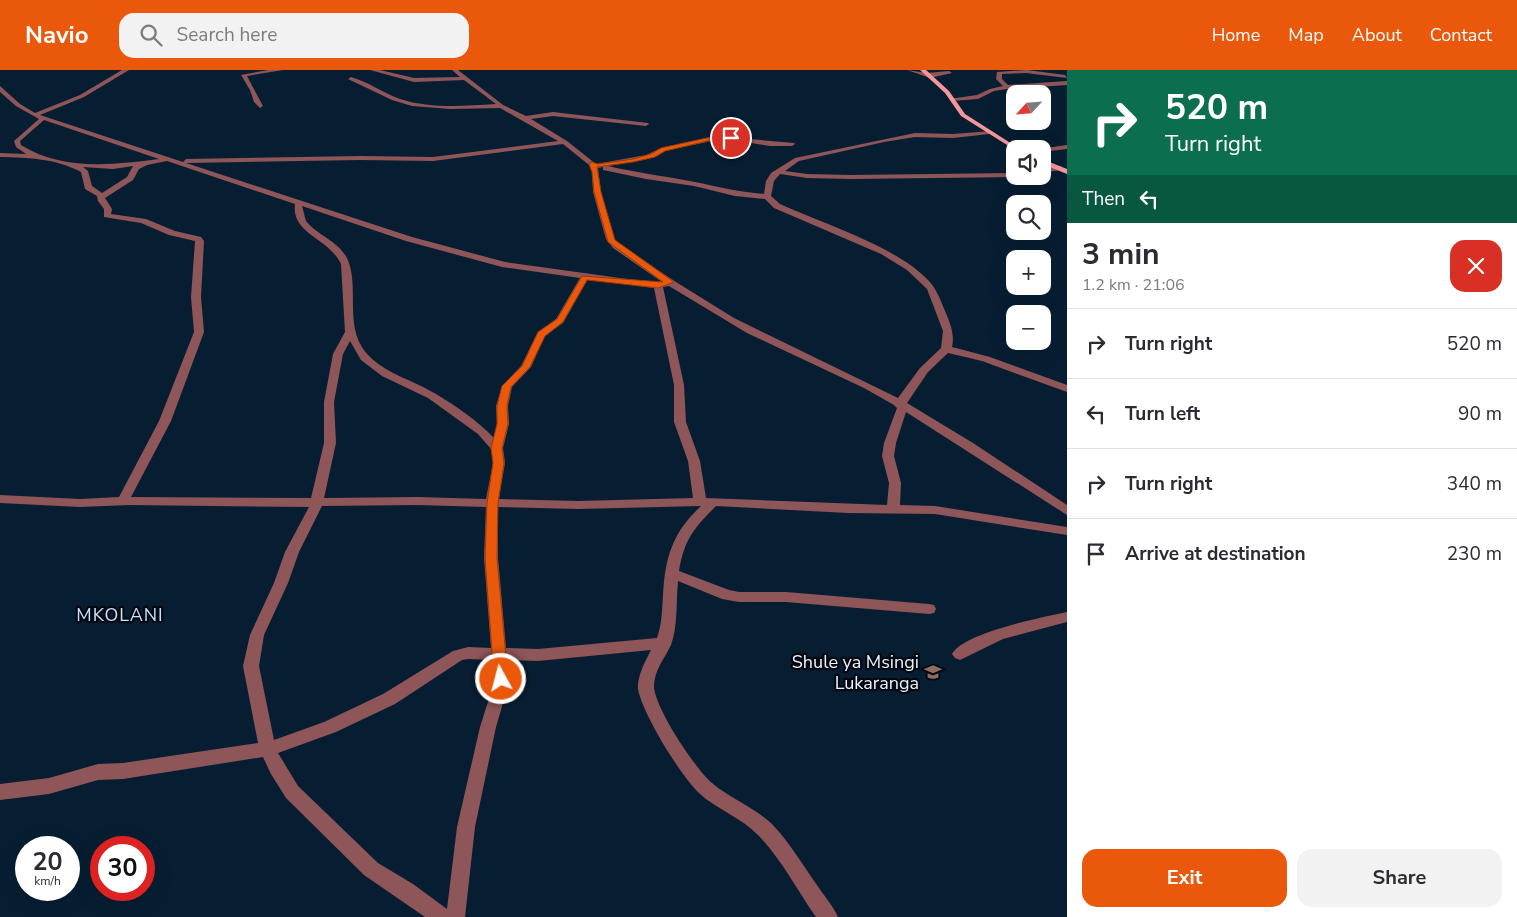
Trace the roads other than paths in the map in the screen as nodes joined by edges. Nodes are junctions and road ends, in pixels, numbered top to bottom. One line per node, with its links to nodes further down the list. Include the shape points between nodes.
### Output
1 (126, 70): 20 (street, via 104,85)
2 (280, 70): 18 (street, via 244,76)
3 (373, 70): 11 (street, via 414,80)
4 (455, 70): 11 (street)
5 (910, 70): 8 (street)
6 (1024, 71): 9 (street); 12 (street, via 1035,76 1034,79); 15 (street, via 998,73)
7 (949, 73): 8 (street)
8 (927, 74): 17 (main road)
9 (1067, 77)
10 (351, 78): 19 (street, via 402,102 441,108)
11 (465, 78): 19 (street)
12 (1040, 83): 13 (street); 14 (street)
13 (1067, 83)
14 (1023, 85)
15 (1006, 87): 17 (street, via 978,98)
16 (0, 88): 20 (street, via 12,101)
17 (952, 99): 23 (main road, via 963,115)
18 (260, 106)
19 (501, 106): 21 (street)
20 (39, 116): 30 (street, via 17,141 18,146); 31 (street)
21 (525, 118): 22 (street, via 553,114); 24 (street)
22 (646, 124)
23 (989, 132): 25 (main road); 38 (street, via 953,136 915,135 884,140 797,159)
24 (565, 142): 31 (street, via 433,159); 34 (street)
25 (1006, 142)
26 (792, 144): 34 (street, via 716,138 663,149 648,157)
27 (1067, 147): 28 (street)
28 (1051, 149)
29 (0, 155): 30 (street)
30 (33, 156): 33 (street)
31 (173, 160): 32 (street); 43 (street)
32 (151, 162): 33 (street, via 113,167); 41 (street, via 136,168 130,178)
33 (71, 165): 41 (street, via 84,171 90,184 88,187)
34 (595, 165): 42 (street, via 735,194); 45 (street, via 597,192 612,242)
35 (1051, 165): 36 (main road)
36 (1058, 168): 37 (street); 39 (main road)
37 (1051, 169)
38 (778, 172): 40 (street, via 851,178); 42 (street, via 770,180)
39 (1067, 172)
40 (1006, 175)
41 (101, 197): 52 (street, via 110,216 150,223 200,241 196,297 199,332 165,421)
42 (768, 197): 47 (street, via 782,209 884,252 924,280 931,289 948,331)
43 (299, 202): 44 (street, via 409,239 505,265); 46 (street, via 302,222 340,253 345,264)
44 (585, 277): 45 (street); 50 (street, via 560,321 542,334 526,367 507,386)
45 (664, 284): 49 (street, via 770,341 868,386); 54 (street, via 661,304 679,385 680,422)
46 (350, 332): 50 (street, via 365,358 386,374 432,396 482,432); 53 (street, via 338,354 329,402 330,443)
47 (946, 349): 48 (street, via 986,358); 49 (street, via 924,370 906,393)
48 (1067, 389)
49 (901, 406): 56 (street, via 888,456 895,482); 57 (street)
50 (497, 448): 55 (street)
51 (0, 499): 52 (street, via 80,503)
52 (123, 501): 53 (street)
53 (317, 502): 55 (street); 65 (street, via 292,552 254,648 251,666)
54 (706, 502): 55 (street); 56 (street); 59 (street, via 686,530 676,552)
55 (492, 503): 64 (street, via 491,558)
56 (894, 509): 58 (street, via 935,510)
57 (1067, 511)
58 (1067, 530)
59 (673, 574): 60 (street, via 739,598 786,597); 62 (street)
60 (929, 609)
61 (1067, 618): 63 (street, via 1010,632 974,645)
62 (664, 643): 64 (street, via 538,655); 69 (street, via 651,665 646,685 647,697 670,737 701,785 765,830)
63 (960, 654)
64 (498, 655): 65 (street, via 458,655 390,699 330,727); 68 (street, via 500,696 489,724 468,815)
65 (268, 749): 66 (street, via 98,772 50,786); 67 (street, via 277,769 305,807 371,869)
66 (0, 792)
67 (441, 917)
68 (455, 917)
69 (828, 917)

